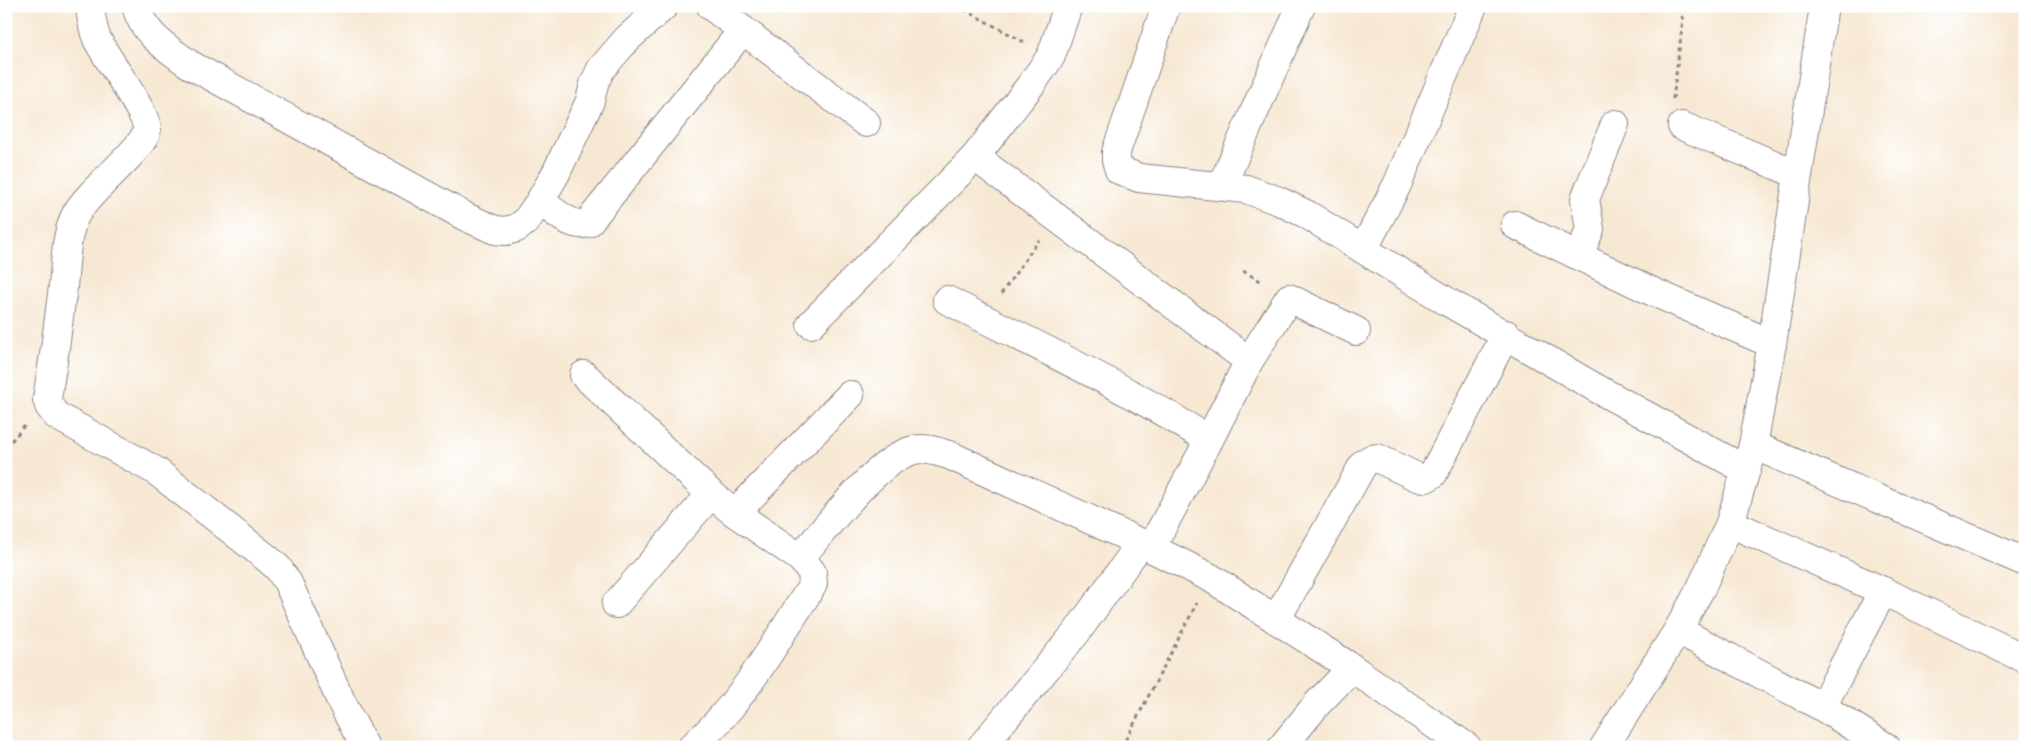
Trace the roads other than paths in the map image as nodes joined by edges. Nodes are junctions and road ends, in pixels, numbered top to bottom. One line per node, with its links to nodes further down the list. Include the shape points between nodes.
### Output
1 (90, 6): 45 (street, via 98,40 142,114 147,129 126,159 90,194 76,215 67,241 47,399 49,406 58,416 156,470 278,568)
2 (136, 6): 17 (street, via 149,32 189,64 466,217 495,230 506,231 526,221)
3 (664, 6): 17 (street, via 627,39 601,69 575,133)
4 (711, 6): 10 (street)
5 (1068, 6): 14 (street, via 1051,56)
6 (1166, 6): 16 (street, via 1116,152 1119,170 1139,178)
7 (1300, 6): 16 (street)
8 (1473, 6): 19 (street, via 1397,185)
9 (1824, 6): 15 (street)
10 (743, 30): 11 (street); 17 (street, via 588,223 573,223)
11 (866, 123)
12 (1615, 124): 20 (street, via 1586,199 1590,229)
13 (1682, 126): 15 (street)
14 (975, 157): 22 (street); 26 (street)
15 (1797, 174): 25 (street)
16 (1222, 185): 19 (street, via 1246,189 1279,201)
17 (540, 201)
18 (1515, 225): 20 (street)
19 (1364, 248): 24 (street, via 1448,302)
20 (1579, 256): 25 (street)
21 (947, 300): 29 (street, via 1114,385)
22 (812, 324)
23 (1356, 331): 26 (street, via 1289,298)
24 (1506, 334): 30 (street, via 1596,388); 39 (street, via 1433,474 1426,478 1417,477 1377,458 1364,462)
25 (1772, 344): 30 (street)
26 (1249, 361): 29 (street)
27 (584, 374): 31 (street)
28 (850, 394): 32 (street)
29 (1209, 440): 34 (street)
30 (1750, 457): 33 (street); 36 (street)
31 (711, 494): 32 (street); 38 (street)
32 (735, 513): 35 (street)
33 (1730, 523): 37 (street); 40 (street)
34 (1146, 545): 35 (street, via 949,455 921,449 896,459 863,484); 39 (street, via 1211,578); 47 (street)
35 (800, 558): 46 (street, via 812,572 813,584 732,705 710,732)
36 (2025, 562)
37 (1883, 591): 41 (street); 43 (street)
38 (616, 604)
39 (1276, 620): 42 (street)
40 (1678, 630): 43 (street); 49 (street)
41 (2025, 660)
42 (1352, 668): 44 (street); 48 (street)
43 (1822, 708): 50 (street)
44 (1455, 744)
45 (365, 747)
46 (692, 747)
47 (981, 747)
48 (1282, 747)
49 (1604, 747)
50 (1886, 747)

